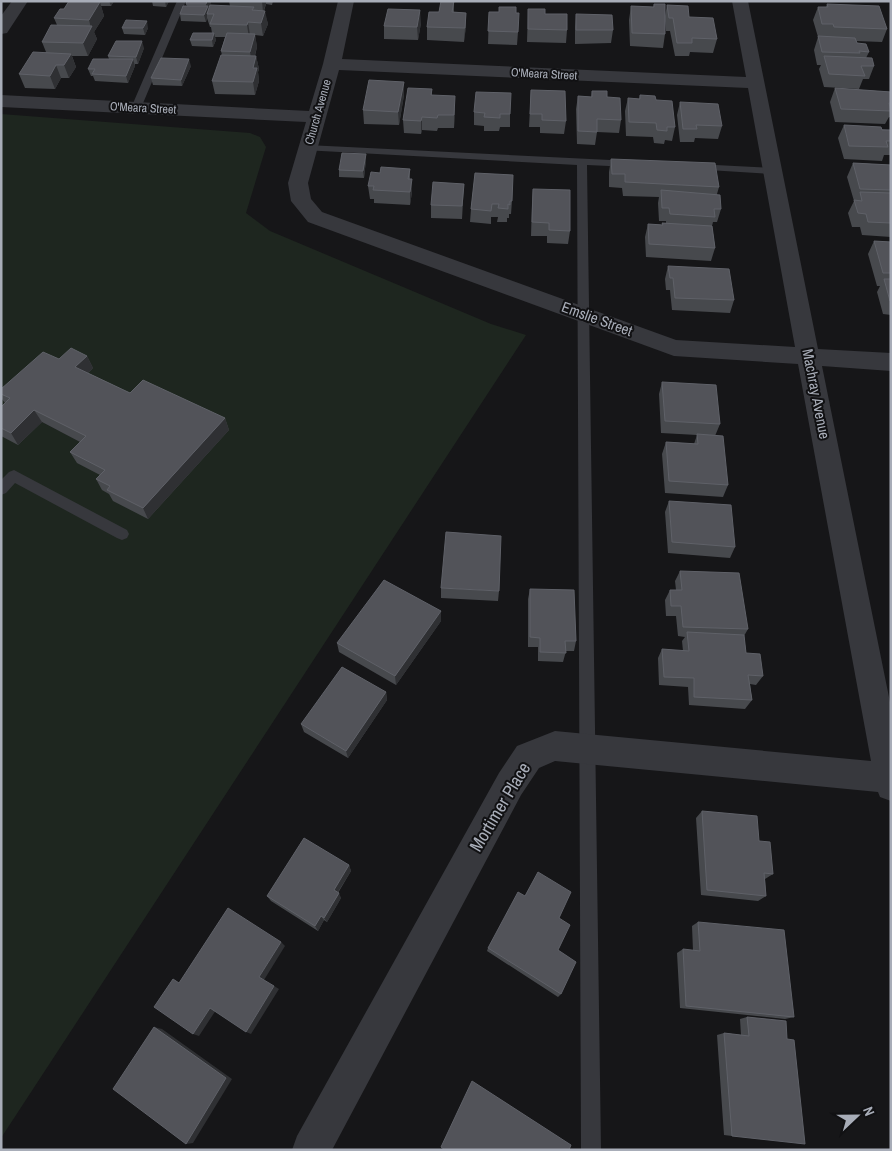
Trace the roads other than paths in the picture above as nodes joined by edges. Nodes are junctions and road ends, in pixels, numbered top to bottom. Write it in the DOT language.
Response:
graph roads {
  1 [pos="20,1"];
  2 [pos="182,1"];
  3 [pos="346,1"];
  4 [pos="740,1"];
  5 [pos="1,29"];
  6 [pos="332,64"];
  7 [pos="756,83"];
  8 [pos="1,101"];
  9 [pos="136,108"];
  10 [pos="315,117"];
  11 [pos="307,148"];
  12 [pos="582,161"];
  13 [pos="640,164"];
  14 [pos="688,166"];
  15 [pos="772,171"];
  16 [pos="315,218"];
  17 [pos="582,313"];
  18 [pos="809,358"];
  19 [pos="891,362"];
  20 [pos="1,489"];
  21 [pos="122,534"];
  22 [pos="587,750"];
  23 [pos="890,782"];
  24 [pos="311,1150"];
  25 [pos="591,1150"];
  1 -- 5 [label="street"];
  2 -- 9 [label="lane"];
  3 -- 6 [label="street, Church Avenue"];
  4 -- 7 [label="street, Machray Avenue"];
  6 -- 7 [label="street, O'Meara Street"];
  6 -- 10 [label="street, Church Avenue"];
  7 -- 15 [label="street, Machray Avenue"];
  8 -- 9 [label="street, O'Meara Street"];
  9 -- 10 [label="street, O'Meara Street"];
  10 -- 11 [label="street, Church Avenue"];
  11 -- 12 [label="lane"];
  11 -- 16 [label="street, Church Avenue"];
  12 -- 13 [label="lane"];
  12 -- 17 [label="lane"];
  14 -- 15 [label="lane"];
  15 -- 18 [label="street, Machray Avenue"];
  16 -- 17 [label="street, Emslie Street"];
  17 -- 18 [label="street, Emslie Street"];
  17 -- 22 [label="lane"];
  18 -- 19 [label="street, Emslie Street"];
  18 -- 23 [label="street, Machray Avenue"];
  20 -- 21 [label="lane"];
  22 -- 23 [label="street, Mortimer Place"];
  22 -- 24 [label="street, Mortimer Place"];
  22 -- 25 [label="lane"];
}
